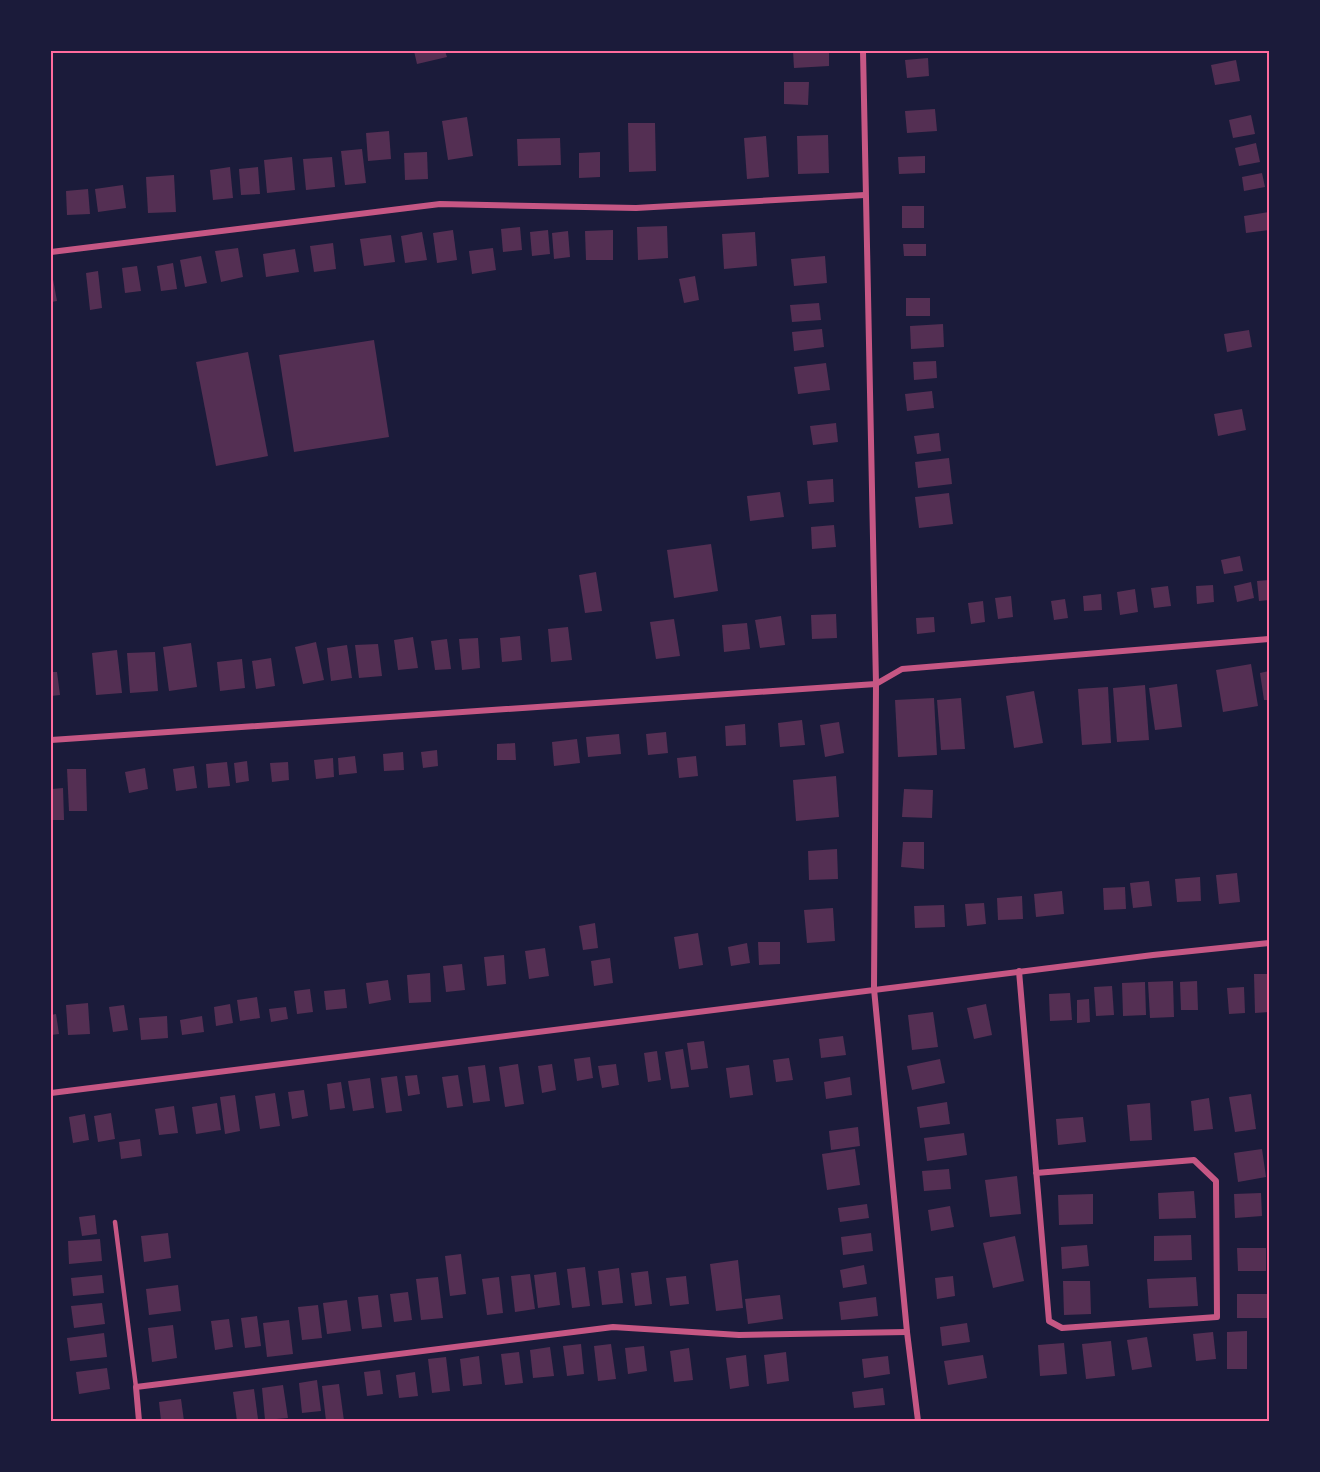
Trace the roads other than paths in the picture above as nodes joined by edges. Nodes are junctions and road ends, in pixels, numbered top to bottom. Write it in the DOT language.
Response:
graph roads {
  1 [pos="863,51"];
  2 [pos="865,195"];
  3 [pos="51,252"];
  4 [pos="1269,639"];
  5 [pos="876,684"];
  6 [pos="51,740"];
  7 [pos="1269,944"];
  8 [pos="1019,971"];
  9 [pos="874,989"];
  10 [pos="51,1093"];
  11 [pos="1036,1173"];
  12 [pos="115,1222"];
  13 [pos="906,1332"];
  14 [pos="136,1387"];
  15 [pos="139,1421"];
  16 [pos="918,1421"];
  1 -- 2 [label="street"];
  2 -- 3 [label="street"];
  2 -- 5 [label="street"];
  4 -- 5 [label="street"];
  5 -- 6 [label="street"];
  5 -- 9 [label="street"];
  7 -- 8 [label="street"];
  8 -- 9 [label="street"];
  8 -- 11 [label="street"];
  9 -- 10 [label="street"];
  9 -- 13 [label="street"];
  11 -- 11 [label="street"];
  12 -- 14 [label="lane"];
  13 -- 14 [label="street"];
  13 -- 16 [label="street"];
  14 -- 15 [label="street"];
}
